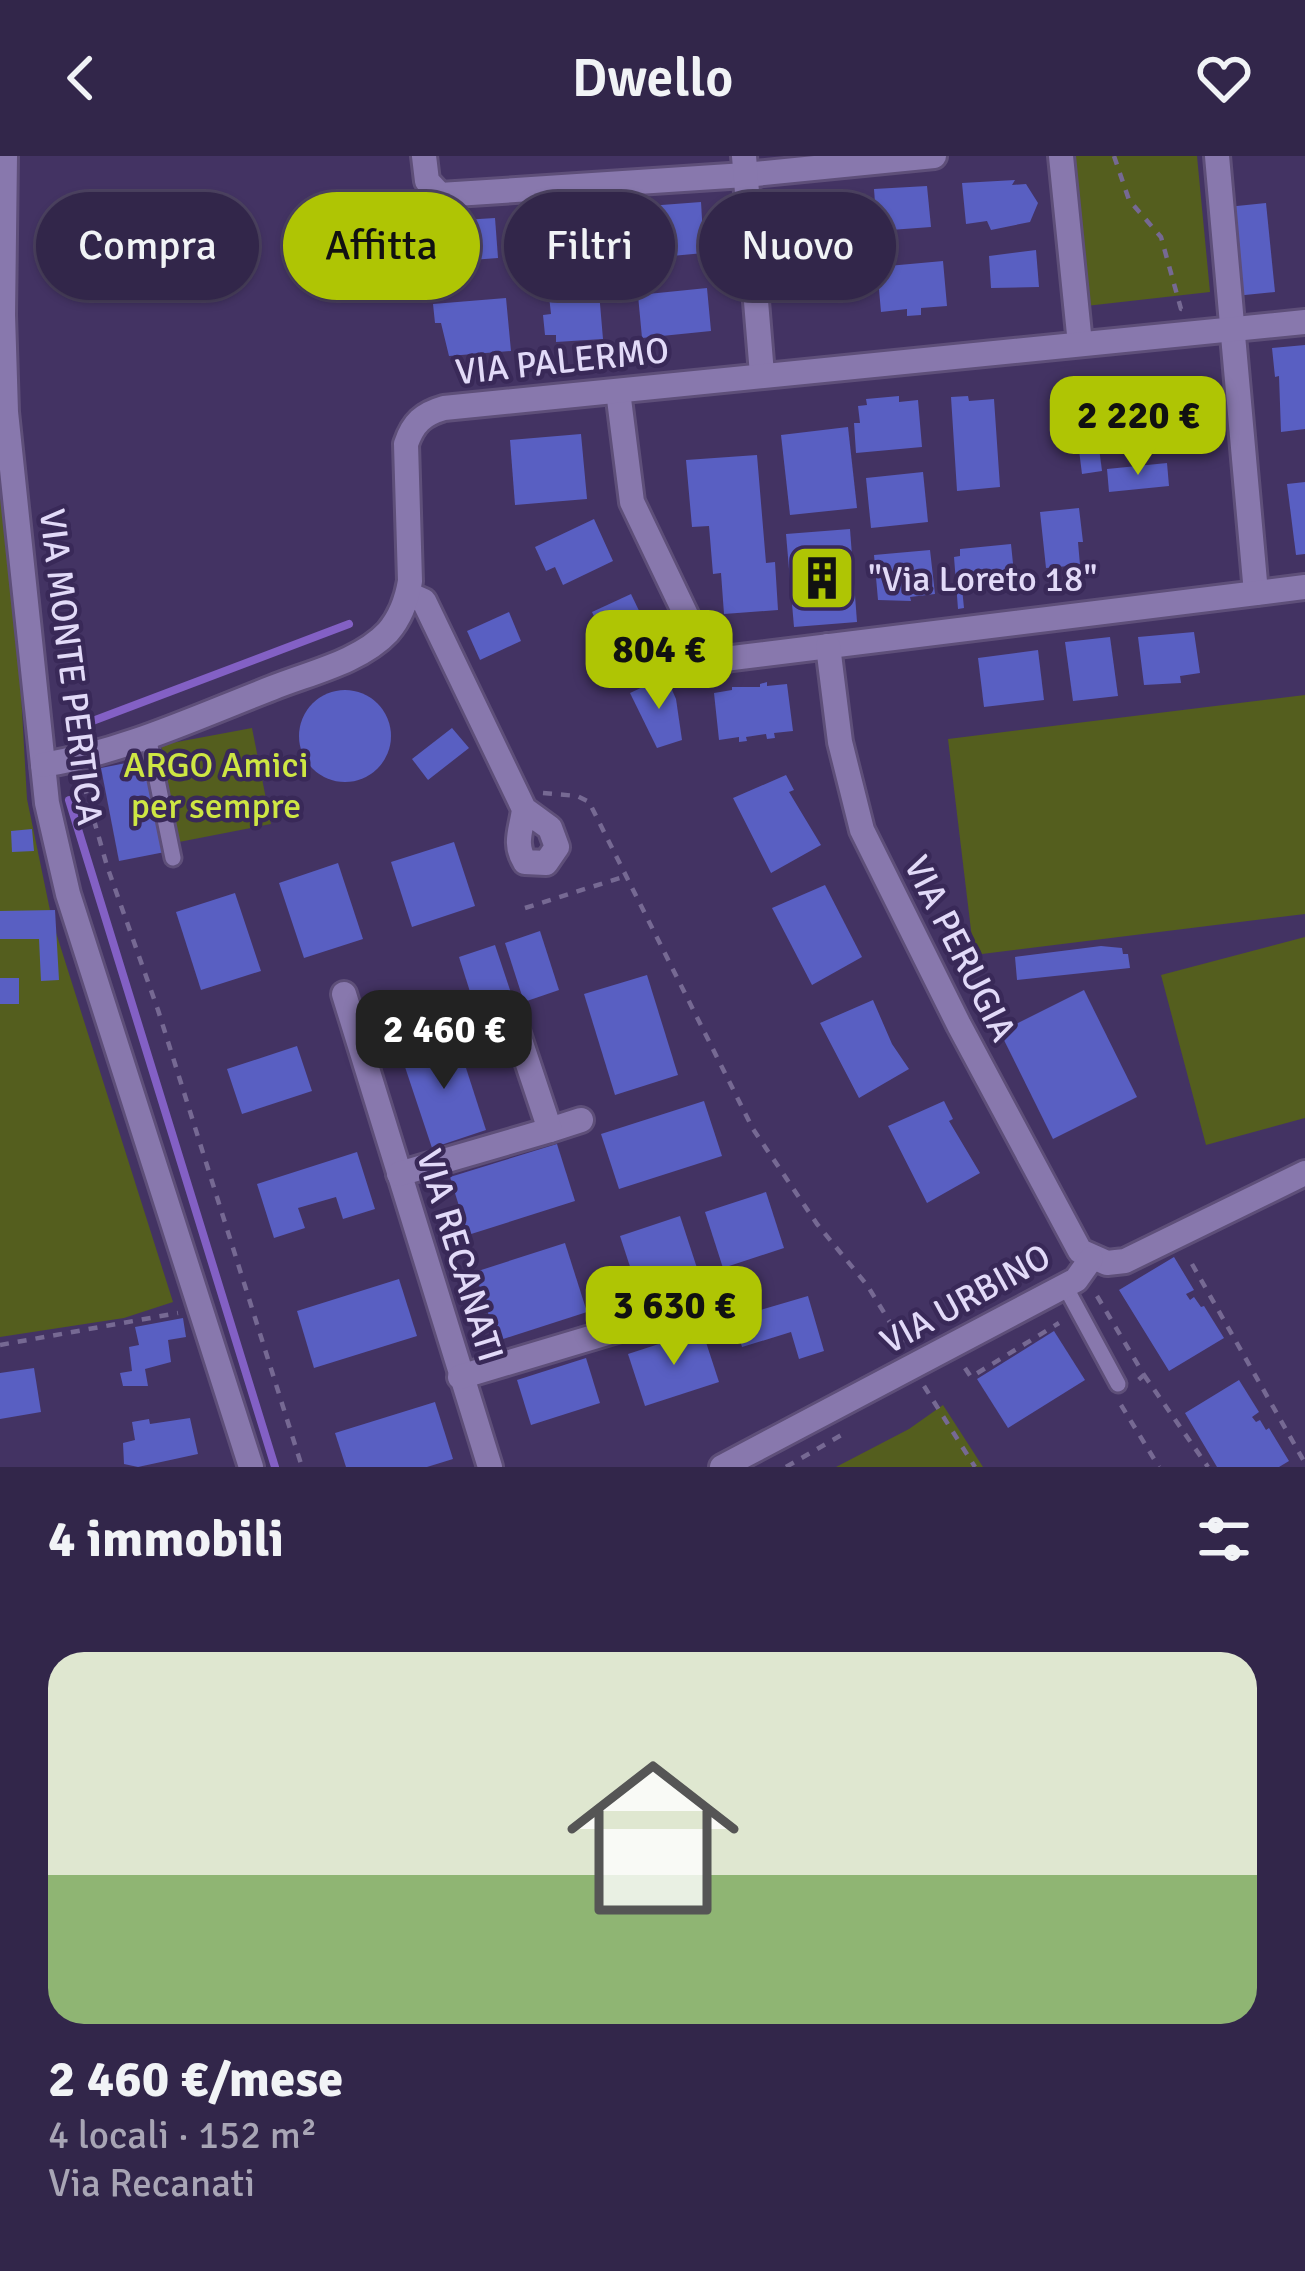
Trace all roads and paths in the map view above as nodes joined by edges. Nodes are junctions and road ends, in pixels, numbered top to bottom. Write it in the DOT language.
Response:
graph roads {
  1 [pos="5,156"];
  2 [pos="424,156"];
  3 [pos="934,156"];
  4 [pos="1061,156"];
  5 [pos="1114,156"];
  6 [pos="1216,156"];
  7 [pos="745,165"];
  8 [pos="1196,308"];
  9 [pos="1305,322"];
  10 [pos="1232,329"];
  11 [pos="1080,344"];
  12 [pos="762,374"];
  13 [pos="618,392"];
  14 [pos="8,524"];
  15 [pos="1305,586"];
  16 [pos="1256,592"];
  17 [pos="408,594"];
  18 [pos="827,646"];
  19 [pos="148,736"];
  20 [pos="44,765"];
  21 [pos="84,785"];
  22 [pos="529,799"];
  23 [pos="172,858"];
  24 [pos="626,876"];
  25 [pos="525,908"];
  26 [pos="344,994"];
  27 [pos="517,1030"];
  28 [pos="581,1120"];
  29 [pos="550,1130"];
  30 [pos="1305,1173"];
  31 [pos="399,1174"];
  32 [pos="1091,1259"];
  33 [pos="1192,1264"];
  34 [pos="1065,1286"];
  35 [pos="744,1292"];
  36 [pos="202,1309"];
  37 [pos="1080,1310"];
  38 [pos="0,1346"];
  39 [pos="952,1346"];
  40 [pos="1144,1375"];
  41 [pos="460,1377"];
  42 [pos="913,1378"];
  43 [pos="1118,1384"];
  44 [pos="1305,1463"];
  45 [pos="251,1467"];
  46 [pos="302,1467"];
  47 [pos="490,1467"];
  48 [pos="722,1467"];
  49 [pos="975,1467"];
  50 [pos="1208,1467"];
  1 -- 14 [label="street, VIA MONTE PERTICA"];
  2 -- 7 [label="street"];
  3 -- 7 [label="street"];
  4 -- 11 [label="street"];
  5 -- 8 [label="path"];
  6 -- 10 [label="street"];
  7 -- 12 [label="street"];
  9 -- 10 [label="street, VIA PALERMO"];
  10 -- 11 [label="street, VIA PALERMO"];
  10 -- 16 [label="street"];
  11 -- 12 [label="street, VIA PALERMO"];
  12 -- 13 [label="street, VIA PALERMO"];
  13 -- 17 [label="street, VIA PALERMO"];
  13 -- 18 [label="street"];
  14 -- 20 [label="street, VIA MONTE PERTICA"];
  15 -- 16 [label="street"];
  16 -- 18 [label="street"];
  17 -- 19 [label="street"];
  17 -- 22 [label="street"];
  18 -- 32 [label="street, VIA PERUGIA"];
  19 -- 20 [label="street"];
  19 -- 23 [label="lane"];
  20 -- 36 [label="street, VIA MONTE PERTICA"];
  21 -- 46 [label="path"];
  22 -- 24 [label="path"];
  24 -- 25 [label="path"];
  24 -- 42 [label="path"];
  26 -- 31 [label="street, VIA RECANATI"];
  27 -- 29 [label="street"];
  28 -- 29 [label="street"];
  29 -- 31 [label="street"];
  30 -- 32 [label="street, VIA URBINO"];
  31 -- 41 [label="street, VIA RECANATI"];
  32 -- 34 [label="street, VIA URBINO"];
  33 -- 44 [label="path"];
  34 -- 37 [label="lane"];
  34 -- 39 [label="street, VIA URBINO"];
  35 -- 41 [label="street"];
  36 -- 38 [label="path"];
  36 -- 45 [label="street, VIA MONTE PERTICA"];
  37 -- 39 [label="path"];
  37 -- 43 [label="lane"];
  39 -- 42 [label="street, VIA URBINO"];
  40 -- 50 [label="path"];
  41 -- 47 [label="street, VIA RECANATI"];
  42 -- 48 [label="street, VIA URBINO"];
  42 -- 49 [label="path"];
}
